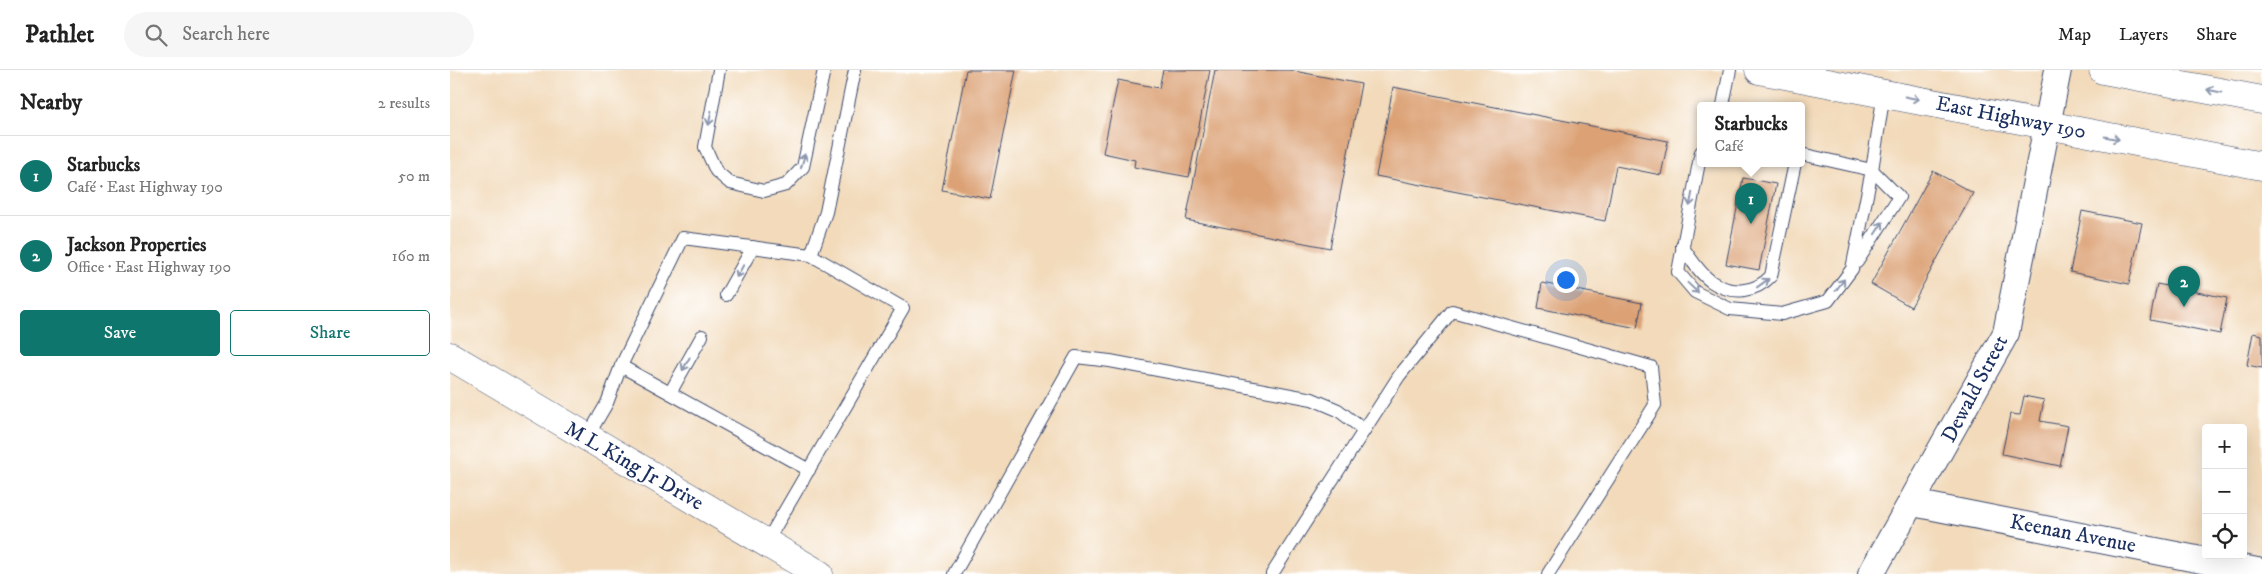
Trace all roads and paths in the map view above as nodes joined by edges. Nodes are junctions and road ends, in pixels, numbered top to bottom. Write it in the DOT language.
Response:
graph roads {
  1 [pos="719,70"];
  2 [pos="824,70"];
  3 [pos="855,70"];
  4 [pos="1730,70"];
  5 [pos="1760,70"];
  6 [pos="2058,70"];
  7 [pos="2103,70"];
  8 [pos="1884,93"];
  9 [pos="2262,100"];
  10 [pos="1724,102"];
  11 [pos="2047,125"];
  12 [pos="1805,155"];
  13 [pos="2262,166"];
  14 [pos="1698,167"];
  15 [pos="1793,167"];
  16 [pos="1872,170"];
  17 [pos="1682,246"];
  18 [pos="753,247"];
  19 [pos="811,254"];
  20 [pos="1852,269"];
  21 [pos="726,295"];
  22 [pos="702,336"];
  23 [pos="450,356"];
  24 [pos="621,366"];
  25 [pos="670,393"];
  26 [pos="1364,430"];
  27 [pos="586,438"];
  28 [pos="809,470"];
  29 [pos="1913,502"];
  30 [pos="766,543"];
  31 [pos="2262,572"];
  32 [pos="820,574"];
  33 [pos="954,574"];
  34 [pos="1272,574"];
  35 [pos="1548,574"];
  36 [pos="1871,574"];
  1 -- 2 [label="lane, one-way"];
  3 -- 19 [label="lane"];
  4 -- 10 [label="lane"];
  5 -- 8 [label="main road, East Highway 190"];
  6 -- 11 [label="street, Dewald Street"];
  9 -- 7 [label="main road, one-way"];
  8 -- 11 [label="main road, East Highway 190, one-way"];
  8 -- 16 [label="lane"];
  11 -- 13 [label="main road, East Highway 190, one-way"];
  11 -- 29 [label="street, Dewald Street"];
  12 -- 16 [label="lane"];
  14 -- 17 [label="lane, one-way"];
  17 -- 15 [label="lane, one-way"];
  16 -- 20 [label="lane"];
  20 -- 16 [label="lane, one-way"];
  17 -- 20 [label="lane, one-way"];
  18 -- 19 [label="lane"];
  18 -- 21 [label="lane, one-way"];
  18 -- 24 [label="lane"];
  19 -- 28 [label="lane"];
  22 -- 25 [label="lane, one-way"];
  23 -- 27 [label="main road, M L King Jr Drive"];
  24 -- 25 [label="lane"];
  24 -- 27 [label="lane"];
  25 -- 28 [label="lane"];
  26 -- 33 [label="lane"];
  26 -- 34 [label="lane"];
  26 -- 35 [label="lane"];
  27 -- 30 [label="main road, M L King Jr Drive"];
  28 -- 30 [label="lane"];
  29 -- 31 [label="street, Keenan Avenue"];
  29 -- 36 [label="street, Dewald Street"];
  30 -- 32 [label="main road, M L King Jr Drive"];
}
